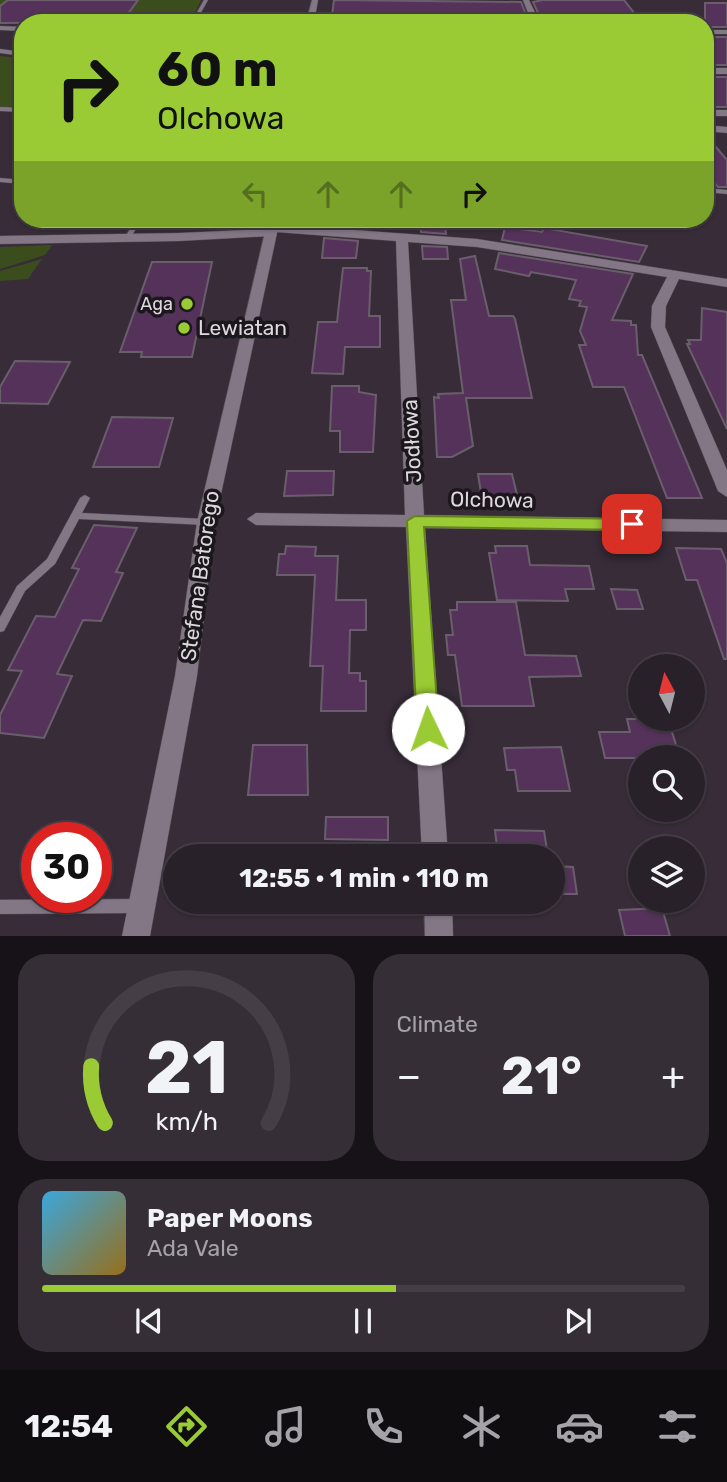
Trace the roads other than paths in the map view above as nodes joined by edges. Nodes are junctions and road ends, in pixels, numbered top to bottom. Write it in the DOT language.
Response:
graph roads {
  1 [pos="134,228"];
  2 [pos="250,228"];
  3 [pos="272,228"];
  4 [pos="298,228"];
  5 [pos="402,236"];
  6 [pos="127,239"];
  7 [pos="0,240"];
  8 [pos="675,274"];
  9 [pos="727,283"];
  10 [pos="727,491"];
  11 [pos="85,498"];
  12 [pos="77,516"];
  13 [pos="256,519"];
  14 [pos="415,521"];
  15 [pos="206,522"];
  16 [pos="727,526"];
  17 [pos="0,628"];
  18 [pos="434,844"];
  19 [pos="142,906"];
  20 [pos="0,907"];
  21 [pos="438,914"];
  22 [pos="136,936"];
  23 [pos="439,936"];
  1 -- 6 [label="lane"];
  2 -- 6 [label="street"];
  3 -- 15 [label="street, Stefana Batorego"];
  4 -- 5 [label="street"];
  5 -- 8 [label="street"];
  5 -- 14 [label="street, Jodłowa"];
  6 -- 7 [label="street"];
  8 -- 9 [label="street"];
  8 -- 10 [label="street"];
  11 -- 12 [label="lane"];
  12 -- 15 [label="lane"];
  12 -- 17 [label="lane"];
  13 -- 14 [label="street, Olchowa"];
  14 -- 16 [label="street, Olchowa"];
  14 -- 18 [label="street, Jodłowa"];
  15 -- 19 [label="street, Stefana Batorego"];
  19 -- 20 [label="lane"];
  19 -- 22 [label="street, Stefana Batorego"];
  21 -- 23 [label="street"];
}
